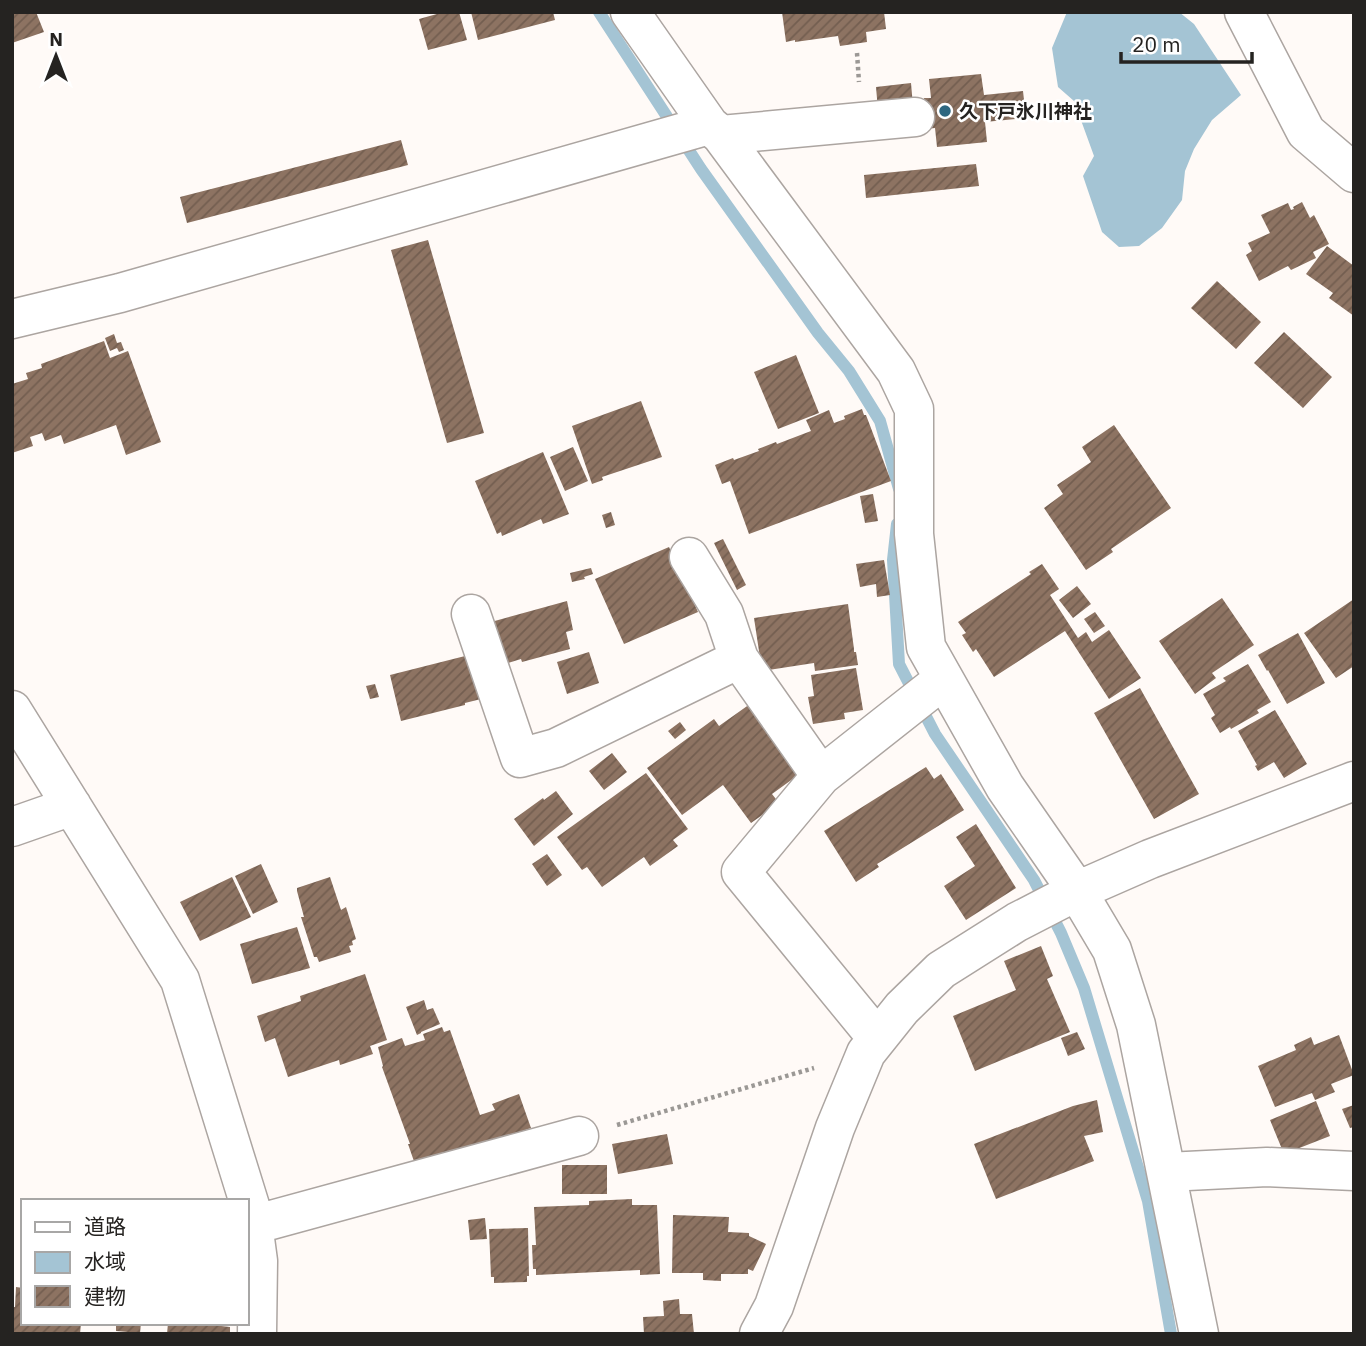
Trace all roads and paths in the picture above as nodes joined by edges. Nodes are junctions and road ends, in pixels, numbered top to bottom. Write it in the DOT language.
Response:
graph roads {
  1 [pos="1244,12"];
  2 [pos="634,15"];
  3 [pos="915,117"];
  4 [pos="715,130"];
  5 [pos="1354,173"];
  6 [pos="13,317"];
  7 [pos="689,557"];
  8 [pos="471,614"];
  9 [pos="739,659"];
  10 [pos="944,679"];
  11 [pos="12,710"];
  12 [pos="821,776"];
  13 [pos="1354,781"];
  14 [pos="72,806"];
  15 [pos="12,827"];
  16 [pos="1077,891"];
  17 [pos="871,1045"];
  18 [pos="579,1136"];
  19 [pos="1354,1171"];
  20 [pos="1167,1172"];
  21 [pos="248,1199"];
  22 [pos="248,1199"];
  23 [pos="253,1225"];
  24 [pos="257,1334"];
  25 [pos="760,1334"];
  26 [pos="1199,1334"];
  1 -- 5 [label="street"];
  2 -- 4 [label="street"];
  3 -- 4 [label="street"];
  4 -- 6 [label="street"];
  4 -- 10 [label="street"];
  7 -- 9 [label="street"];
  8 -- 9 [label="street"];
  9 -- 12 [label="street"];
  10 -- 12 [label="street"];
  10 -- 16 [label="street"];
  11 -- 14 [label="street"];
  12 -- 17 [label="street"];
  13 -- 16 [label="street"];
  14 -- 15 [label="street"];
  14 -- 22 [label="street"];
  16 -- 17 [label="street"];
  16 -- 20 [label="street"];
  17 -- 18 [label="path"];
  17 -- 25 [label="street"];
  18 -- 23 [label="street"];
  19 -- 20 [label="street"];
  20 -- 26 [label="street"];
  21 -- 23 [label="street"];
  23 -- 24 [label="street"];
}
